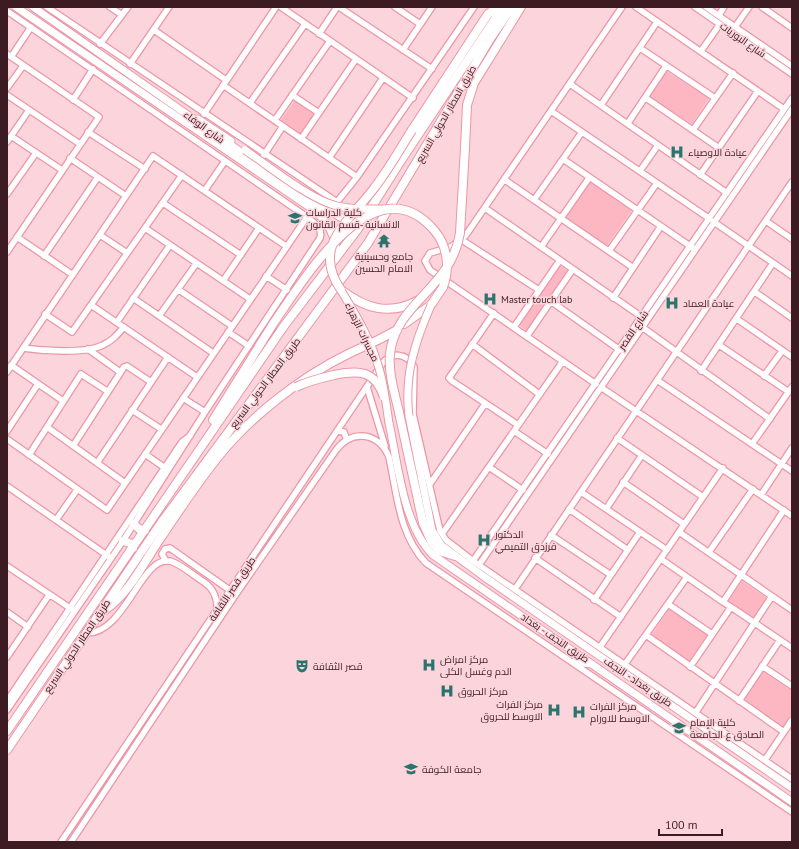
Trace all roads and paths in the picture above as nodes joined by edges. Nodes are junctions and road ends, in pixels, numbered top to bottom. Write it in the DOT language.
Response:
graph roads {
  1 [pos="16,7"];
  2 [pos="33,7"];
  3 [pos="110,7"];
  4 [pos="128,7"];
  5 [pos="170,7"];
  6 [pos="276,7"];
  7 [pos="281,7"];
  8 [pos="338,7"];
  9 [pos="395,7"];
  10 [pos="432,7"];
  11 [pos="474,7"];
  12 [pos="498,7"];
  13 [pos="502,7"];
  14 [pos="512,7"];
  15 [pos="521,7"];
  16 [pos="622,7"];
  17 [pos="636,7"];
  18 [pos="695,7"];
  19 [pos="706,7"];
  20 [pos="724,7"];
  21 [pos="749,7"];
  22 [pos="762,7"];
  23 [pos="50,8"];
  24 [pos="771,9"];
  25 [pos="7,11"];
  26 [pos="122,14"];
  27 [pos="719,15"];
  28 [pos="656,22"];
  29 [pos="66,24"];
  30 [pos="305,24"];
  31 [pos="420,24"];
  32 [pos="720,24"];
  33 [pos="735,26"];
  34 [pos="31,27"];
  35 [pos="792,28"];
  36 [pos="154,30"];
  37 [pos="319,34"];
  38 [pos="330,41"];
  39 [pos="100,44"];
  40 [pos="640,48"];
  41 [pos="403,50"];
  42 [pos="701,51"];
  43 [pos="9,56"];
  44 [pos="356,59"];
  45 [pos="130,64"];
  46 [pos="23,66"];
  47 [pos="666,66"];
  48 [pos="792,66"];
  49 [pos="93,69"];
  50 [pos="432,69"];
  51 [pos="733,73"];
  52 [pos="792,74"];
  53 [pos="383,78"];
  54 [pos="225,82"];
  55 [pos="570,84"];
  56 [pos="7,88"];
  57 [pos="758,91"];
  58 [pos="143,94"];
  59 [pos="7,95"];
  60 [pos="292,95"];
  61 [pos="413,98"];
  62 [pos="646,98"];
  63 [pos="715,98"];
  64 [pos="792,98"];
  65 [pos="73,100"];
  66 [pos="250,103"];
  67 [pos="602,105"];
  68 [pos="784,109"];
  69 [pos="792,109"];
  70 [pos="29,110"];
  71 [pos="551,111"];
  72 [pos="319,113"];
  73 [pos="204,114"];
  74 [pos="191,118"];
  75 [pos="275,120"];
  76 [pos="628,123"];
  77 [pos="283,126"];
  78 [pos="693,130"];
  79 [pos="88,132"];
  80 [pos="582,132"];
  81 [pos="9,139"];
  82 [pos="301,139"];
  83 [pos="80,144"];
  84 [pos="658,145"];
  85 [pos="719,148"];
  86 [pos="36,153"];
  87 [pos="264,155"];
  88 [pos="70,158"];
  89 [pos="329,158"];
  90 [pos="563,159"];
  91 [pos="225,161"];
  92 [pos="145,169"];
  93 [pos="62,170"];
  94 [pos="640,171"];
  95 [pos="182,175"];
  96 [pos="700,175"];
  97 [pos="98,177"];
  98 [pos="357,177"];
  99 [pos="589,178"];
  100 [pos="505,180"];
  101 [pos="792,182"];
  102 [pos="657,183"];
  103 [pos="205,190"];
  104 [pos="382,192"];
  105 [pos="727,193"];
  106 [pos="7,194"];
  107 [pos="126,196"];
  108 [pos="534,200"];
  109 [pos="163,203"];
  110 [pos="485,208"];
  111 [pos="384,209"];
  112 [pos="638,211"];
  113 [pos="332,212"];
  114 [pos="307,217"];
  115 [pos="561,218"];
  116 [pos="712,221"];
  117 [pos="766,221"];
  118 [pos="327,223"];
  119 [pos="661,226"];
  120 [pos="145,228"];
  121 [pos="259,228"];
  122 [pos="100,235"];
  123 [pos="17,237"];
  124 [pos="792,239"];
  125 [pos="462,240"];
  126 [pos="170,245"];
  127 [pos="331,245"];
  128 [pos="286,246"];
  129 [pos="749,246"];
  130 [pos="541,247"];
  131 [pos="693,248"];
  132 [pos="609,251"];
  133 [pos="7,252"];
  134 [pos="127,254"];
  135 [pos="241,255"];
  136 [pos="44,256"];
  137 [pos="337,256"];
  138 [pos="560,260"];
  139 [pos="774,263"];
  140 [pos="196,264"];
  141 [pos="632,267"];
  142 [pos="573,269"];
  143 [pos="73,275"];
  144 [pos="266,276"];
  145 [pos="792,276"];
  146 [pos="224,281"];
  147 [pos="179,290"];
  148 [pos="287,290"];
  149 [pos="341,290"];
  150 [pos="539,290"];
  151 [pos="664,290"];
  152 [pos="755,292"];
  153 [pos="423,297"];
  154 [pos="133,298"];
  155 [pos="613,298"];
  156 [pos="250,299"];
  157 [pos="552,302"];
  158 [pos="90,306"];
  159 [pos="431,306"];
  160 [pos="45,314"];
  161 [pos="494,314"];
  162 [pos="159,316"];
  163 [pos="642,317"];
  164 [pos="792,318"];
  165 [pos="737,319"];
  166 [pos="117,322"];
  167 [pos="232,326"];
  168 [pos="124,327"];
  169 [pos="514,327"];
  170 [pos="642,327"];
  171 [pos="228,332"];
  172 [pos="527,336"];
  173 [pos="472,344"];
  174 [pos="719,344"];
  175 [pos="249,346"];
  176 [pos="23,348"];
  177 [pos="88,349"];
  178 [pos="620,350"];
  179 [pos="782,350"];
  180 [pos="213,353"];
  181 [pos="676,353"];
  182 [pos="168,357"];
  183 [pos="792,357"];
  184 [pos="563,361"];
  185 [pos="11,365"];
  186 [pos="701,371"];
  187 [pos="7,372"];
  188 [pos="120,372"];
  189 [pos="764,376"];
  190 [pos="197,377"];
  191 [pos="657,380"];
  192 [pos="151,382"];
  193 [pos="38,384"];
  194 [pos="599,386"];
  195 [pos="296,387"];
  196 [pos="367,387"];
  197 [pos="790,390"];
  198 [pos="107,391"];
  199 [pos="539,394"];
  200 [pos="384,397"];
  201 [pos="183,398"];
  202 [pos="63,401"];
  203 [pos="485,404"];
  204 [pos="132,410"];
  205 [pos="636,410"];
  206 [pos="205,412"];
  207 [pos="770,419"];
  208 [pos="389,423"];
  209 [pos="518,425"];
  210 [pos="47,427"];
  211 [pos="161,430"];
  212 [pos="7,431"];
  213 [pos="338,431"];
  214 [pos="514,431"];
  215 [pos="190,436"];
  216 [pos="562,438"];
  217 [pos="617,438"];
  218 [pos="7,440"];
  219 [pos="346,440"];
  220 [pos="752,444"];
  221 [pos="73,446"];
  222 [pos="385,448"];
  223 [pos="792,448"];
  224 [pos="145,454"];
  225 [pos="548,454"];
  226 [pos="29,455"];
  227 [pos="642,455"];
  228 [pos="97,463"];
  229 [pos="782,464"];
  230 [pos="489,467"];
  231 [pos="165,468"];
  232 [pos="723,468"];
  233 [pos="792,471"];
  234 [pos="179,481"];
  235 [pos="623,482"];
  236 [pos="125,483"];
  237 [pos="430,484"];
  238 [pos="7,486"];
  239 [pos="753,489"];
  240 [pos="77,490"];
  241 [pos="523,490"];
  242 [pos="581,492"];
  243 [pos="761,495"];
  244 [pos="703,497"];
  245 [pos="606,508"];
  246 [pos="569,509"];
  247 [pos="784,510"];
  248 [pos="792,516"];
  249 [pos="56,520"];
  250 [pos="134,524"];
  251 [pos="684,524"];
  252 [pos="145,530"];
  253 [pos="640,532"];
  254 [pos="679,532"];
  255 [pos="442,534"];
  256 [pos="551,535"];
  257 [pos="123,541"];
  258 [pos="133,548"];
  259 [pos="628,550"];
  260 [pos="666,550"];
  261 [pos="709,552"];
  262 [pos="455,556"];
  263 [pos="109,557"];
  264 [pos="535,558"];
  265 [pos="661,558"];
  266 [pos="166,561"];
  267 [pos="474,561"];
  268 [pos="479,565"];
  269 [pos="7,566"];
  270 [pos="611,575"];
  271 [pos="741,575"];
  272 [pos="687,577"];
  273 [pos="515,589"];
  274 [pos="230,591"];
  275 [pos="49,595"];
  276 [pos="519,596"];
  277 [pos="772,596"];
  278 [pos="594,600"];
  279 [pos="723,602"];
  280 [pos="668,604"];
  281 [pos="731,607"];
  282 [pos="73,610"];
  283 [pos="792,610"];
  284 [pos="217,611"];
  285 [pos="7,612"];
  286 [pos="98,615"];
  287 [pos="621,617"];
  288 [pos="754,623"];
  289 [pos="28,627"];
  290 [pos="86,633"];
  291 [pos="712,634"];
  292 [pos="646,636"];
  293 [pos="780,640"];
  294 [pos="600,647"];
  295 [pos="792,648"];
  296 [pos="8,654"];
  297 [pos="574,662"];
  298 [pos="625,664"];
  299 [pos="594,665"];
  300 [pos="762,666"];
  301 [pos="690,667"];
  302 [pos="715,684"];
  303 [pos="792,686"];
  304 [pos="34,691"];
  305 [pos="43,698"];
  306 [pos="740,700"];
  307 [pos="7,701"];
  308 [pos="23,708"];
  309 [pos="7,710"];
  310 [pos="696,712"];
  311 [pos="32,714"];
  312 [pos="792,720"];
  313 [pos="7,731"];
  314 [pos="784,732"];
  315 [pos="130,738"];
  316 [pos="137,743"];
  317 [pos="7,750"];
  318 [pos="765,760"];
  319 [pos="767,771"];
  320 [pos="792,778"];
  321 [pos="760,780"];
  322 [pos="783,782"];
  323 [pos="792,788"];
  324 [pos="777,791"];
  325 [pos="792,802"];
  326 [pos="792,812"];
  327 [pos="61,842"];
  328 [pos="70,842"];
  1 -- 58 [label="main road, شارع الوفاء"];
  2 -- 29 [label="main road, شارع الوفاء"];
  3 -- 26 [label="street"];
  4 -- 26 [label="street"];
  5 -- 36 [label="street"];
  6 -- 54 [label="street"];
  7 -- 30 [label="street"];
  8 -- 37 [label="street"];
  8 -- 41 [label="street"];
  9 -- 31 [label="street"];
  10 -- 31 [label="street"];
  11 -- 50 [label="street"];
  12 -- 127 [label="highway, bridge"];
  13 -- 104 [label="highway, طريق المطار الحولي السريع"];
  14 -- 286 [label="highway, طريق المطار الحولي السريع"];
  15 -- 153 [label="highway, bridge"];
  16 -- 55 [label="street"];
  17 -- 28 [label="street"];
  18 -- 32 [label="street, شارع البوريات"];
  19 -- 27 [label="street, شارع البوريات"];
  20 -- 27 [label="street"];
  21 -- 33 [label="street"];
  22 -- 24 [label="street"];
  23 -- 29 [label="street"];
  24 -- 35 [label="street"];
  25 -- 34 [label="street"];
  26 -- 39 [label="street"];
  27 -- 33 [label="street, شارع البوريات"];
  28 -- 40 [label="street"];
  28 -- 42 [label="street"];
  29 -- 39 [label="street"];
  29 -- 74 [label="main road, شارع الوفاء"];
  30 -- 37 [label="street"];
  30 -- 66 [label="street"];
  31 -- 41 [label="street"];
  32 -- 42 [label="street"];
  32 -- 52 [label="street, شارع البوريات"];
  33 -- 48 [label="street, شارع البوريات"];
  34 -- 43 [label="street"];
  34 -- 49 [label="street"];
  36 -- 45 [label="street"];
  36 -- 54 [label="street"];
  37 -- 38 [label="street"];
  38 -- 44 [label="street"];
  38 -- 60 [label="street"];
  39 -- 45 [label="street"];
  40 -- 47 [label="street"];
  40 -- 67 [label="street"];
  41 -- 50 [label="street"];
  42 -- 51 [label="street"];
  43 -- 46 [label="street"];
  44 -- 53 [label="street"];
  44 -- 72 [label="street"];
  45 -- 73 [label="street"];
  46 -- 56 [label="street"];
  46 -- 65 [label="street"];
  47 -- 62 [label="street"];
  47 -- 63 [label="street"];
  49 -- 65 [label="street"];
  49 -- 91 [label="street"];
  50 -- 61 [label="street"];
  51 -- 57 [label="street"];
  51 -- 63 [label="street"];
  53 -- 61 [label="street"];
  53 -- 89 [label="street"];
  54 -- 66 [label="street"];
  54 -- 73 [label="street"];
  55 -- 67 [label="street"];
  55 -- 71 [label="street"];
  57 -- 68 [label="street"];
  57 -- 85 [label="street"];
  58 -- 118 [label="main road, شارع الوفاء"];
  58 -- 127 [label="main road"];
  59 -- 70 [label="street"];
  60 -- 72 [label="street"];
  60 -- 75 [label="street"];
  61 -- 98 [label="street"];
  62 -- 76 [label="street"];
  62 -- 78 [label="street"];
  63 -- 78 [label="street"];
  64 -- 68 [label="street, شارع القصر"];
  65 -- 79 [label="street"];
  66 -- 75 [label="street"];
  67 -- 76 [label="street"];
  68 -- 105 [label="street, شارع القصر"];
  69 -- 116 [label="street, شارع القصر"];
  70 -- 81 [label="street"];
  70 -- 83 [label="street"];
  71 -- 80 [label="street"];
  71 -- 100 [label="street"];
  72 -- 82 [label="street"];
  73 -- 87 [label="street"];
  74 -- 111 [label="main road, bridge"];
  74 -- 113 [label="main road, شارع الوفاء"];
  75 -- 77 [label="street"];
  76 -- 84 [label="street"];
  77 -- 82 [label="street"];
  77 -- 87 [label="street"];
  78 -- 85 [label="street"];
  79 -- 83 [label="street"];
  79 -- 92 [label="street"];
  80 -- 90 [label="street"];
  80 -- 94 [label="street"];
  81 -- 86 [label="street"];
  82 -- 89 [label="street"];
  83 -- 88 [label="street"];
  84 -- 94 [label="street"];
  84 -- 96 [label="street"];
  85 -- 96 [label="street"];
  86 -- 93 [label="street"];
  86 -- 106 [label="street"];
  87 -- 98 [label="street"];
  88 -- 93 [label="street"];
  88 -- 97 [label="street"];
  89 -- 98 [label="street"];
  90 -- 99 [label="street"];
  90 -- 108 [label="street"];
  91 -- 103 [label="street"];
  91 -- 114 [label="street"];
  92 -- 95 [label="street"];
  92 -- 107 [label="street"];
  93 -- 123 [label="street"];
  94 -- 102 [label="street"];
  95 -- 103 [label="street"];
  95 -- 109 [label="street"];
  96 -- 105 [label="street"];
  97 -- 107 [label="street"];
  97 -- 136 [label="street"];
  99 -- 112 [label="street"];
  99 -- 115 [label="street"];
  100 -- 108 [label="street"];
  100 -- 110 [label="street"];
  101 -- 117 [label="street"];
  102 -- 112 [label="street"];
  102 -- 116 [label="street"];
  103 -- 121 [label="street"];
  104 -- 113 [label="main road"];
  104 -- 137 [label="highway, طريق المطار الحولي السريع"];
  105 -- 116 [label="street, شارع القصر"];
  107 -- 122 [label="street"];
  108 -- 115 [label="street"];
  109 -- 120 [label="street"];
  109 -- 135 [label="street"];
  110 -- 125 [label="street"];
  110 -- 130 [label="street"];
  111 -- 159 [label="highway, bridge"];
  111 -- 234 [label="highway, bridge"];
  112 -- 119 [label="street"];
  112 -- 132 [label="street"];
  113 -- 118 [label="main road, شارع الوفاء"];
  114 -- 128 [label="street"];
  114 -- 148 [label="street"];
  115 -- 130 [label="street"];
  115 -- 132 [label="street"];
  116 -- 129 [label="street"];
  116 -- 131 [label="street, شارع القصر"];
  117 -- 124 [label="street"];
  117 -- 129 [label="street"];
  118 -- 137 [label="main road, شارع الوفاء"];
  119 -- 131 [label="street"];
  119 -- 141 [label="street"];
  120 -- 126 [label="street"];
  120 -- 134 [label="street"];
  121 -- 128 [label="street"];
  121 -- 135 [label="street"];
  122 -- 134 [label="street"];
  122 -- 143 [label="street"];
  123 -- 133 [label="street"];
  123 -- 136 [label="street"];
  125 -- 150 [label="street"];
  125 -- 161 [label="street"];
  126 -- 140 [label="street"];
  126 -- 154 [label="street"];
  127 -- 149 [label="highway, bridge"];
  128 -- 144 [label="street"];
  129 -- 139 [label="street"];
  129 -- 181 [label="street"];
  130 -- 138 [label="street"];
  131 -- 151 [label="street, شارع القصر"];
  132 -- 141 [label="street"];
  134 -- 158 [label="street"];
  135 -- 146 [label="street"];
  136 -- 143 [label="street"];
  137 -- 234 [label="highway, طريق المطار الحولي السريع"];
  138 -- 142 [label="street"];
  138 -- 150 [label="street"];
  139 -- 145 [label="street"];
  139 -- 152 [label="street"];
  140 -- 146 [label="street"];
  140 -- 147 [label="street"];
  141 -- 155 [label="street"];
  142 -- 155 [label="street"];
  142 -- 157 [label="street"];
  143 -- 160 [label="street"];
  144 -- 148 [label="street"];
  144 -- 156 [label="street"];
  146 -- 156 [label="street"];
  147 -- 162 [label="street"];
  147 -- 167 [label="street"];
  148 -- 175 [label="street"];
  149 -- 153 [label="highway, bridge"];
  149 -- 200 [label="main road, مجسرات الزهراء, bridge"];
  150 -- 169 [label="street"];
  151 -- 163 [label="street, شارع القصر"];
  151 -- 170 [label="street, شارع القصر"];
  152 -- 164 [label="street"];
  152 -- 165 [label="street"];
  153 -- 262 [label="highway, bridge"];
  154 -- 162 [label="street"];
  154 -- 166 [label="street"];
  155 -- 163 [label="street"];
  156 -- 167 [label="street"];
  157 -- 172 [label="street"];
  157 -- 178 [label="street"];
  158 -- 160 [label="street"];
  158 -- 166 [label="street"];
  159 -- 195 [label="highway, bridge"];
  159 -- 262 [label="main road, طريق بغداد - النجف, bridge"];
  160 -- 176 [label="street"];
  161 -- 169 [label="street"];
  161 -- 173 [label="street"];
  162 -- 180 [label="street"];
  163 -- 178 [label="street, شارع القصر"];
  165 -- 174 [label="street"];
  165 -- 179 [label="street"];
  166 -- 168 [label="street"];
  167 -- 171 [label="street"];
  168 -- 177 [label="street"];
  168 -- 182 [label="street"];
  169 -- 172 [label="street"];
  170 -- 181 [label="street"];
  170 -- 194 [label="street, شارع القصر"];
  171 -- 175 [label="street"];
  171 -- 180 [label="street"];
  172 -- 184 [label="street"];
  173 -- 199 [label="street"];
  173 -- 203 [label="street"];
  174 -- 186 [label="street"];
  174 -- 189 [label="street"];
  175 -- 206 [label="street"];
  176 -- 177 [label="street"];
  176 -- 185 [label="street"];
  177 -- 188 [label="street"];
  178 -- 194 [label="street, شارع القصر"];
  179 -- 183 [label="street"];
  179 -- 189 [label="street"];
  180 -- 190 [label="street"];
  181 -- 186 [label="street"];
  181 -- 191 [label="street"];
  182 -- 190 [label="street"];
  182 -- 192 [label="street"];
  184 -- 194 [label="street"];
  184 -- 199 [label="street"];
  185 -- 187 [label="street"];
  185 -- 193 [label="street"];
  186 -- 207 [label="street"];
  188 -- 192 [label="street"];
  188 -- 198 [label="street"];
  189 -- 197 [label="street"];
  190 -- 201 [label="street"];
  191 -- 205 [label="street"];
  191 -- 220 [label="street"];
  192 -- 204 [label="street"];
  193 -- 202 [label="street"];
  193 -- 212 [label="street"];
  194 -- 205 [label="street"];
  194 -- 216 [label="street, شارع القصر"];
  195 -- 200 [label="highway, bridge"];
  195 -- 286 [label="highway"];
  196 -- 213 [label="street, طريق قصر الثقافة"];
  196 -- 222 [label="street"];
  196 -- 237 [label="street, طريق قصر الثقافة"];
  197 -- 207 [label="street"];
  198 -- 202 [label="street"];
  198 -- 221 [label="street"];
  199 -- 209 [label="street"];
  200 -- 208 [label="main road, مجسرات الزهراء, bridge"];
  201 -- 206 [label="street"];
  201 -- 211 [label="street"];
  202 -- 210 [label="street"];
  203 -- 209 [label="street"];
  203 -- 237 [label="street"];
  204 -- 211 [label="street"];
  204 -- 228 [label="street"];
  205 -- 217 [label="street"];
  205 -- 232 [label="street"];
  206 -- 215 [label="street"];
  207 -- 220 [label="street"];
  208 -- 299 [label="main road, طريق النجف - بغداد"];
  209 -- 214 [label="street"];
  210 -- 221 [label="street"];
  210 -- 226 [label="street"];
  211 -- 224 [label="street"];
  213 -- 219 [label="street"];
  213 -- 274 [label="street, طريق قصر الثقافة"];
  214 -- 225 [label="street"];
  214 -- 230 [label="street"];
  215 -- 231 [label="street"];
  215 -- 250 [label="street"];
  216 -- 225 [label="street, شارع القصر"];
  216 -- 268 [label="street, شارع القصر"];
  217 -- 227 [label="street"];
  217 -- 242 [label="street"];
  218 -- 226 [label="street"];
  219 -- 222 [label="street"];
  219 -- 316 [label="street, طريق قصر الثقافة"];
  220 -- 229 [label="street"];
  221 -- 228 [label="street"];
  222 -- 297 [label="street"];
  223 -- 229 [label="street"];
  224 -- 231 [label="street"];
  224 -- 236 [label="street"];
  225 -- 241 [label="street, شارع القصر"];
  226 -- 240 [label="street"];
  227 -- 235 [label="street"];
  227 -- 244 [label="street"];
  228 -- 236 [label="street"];
  229 -- 233 [label="street"];
  229 -- 243 [label="street"];
  230 -- 241 [label="street"];
  230 -- 255 [label="street"];
  231 -- 263 [label="street"];
  232 -- 239 [label="street"];
  232 -- 244 [label="street"];
  234 -- 252 [label="highway, طريق المطار الحولي السريع"];
  235 -- 245 [label="street"];
  235 -- 251 [label="street"];
  236 -- 240 [label="street"];
  237 -- 255 [label="street"];
  238 -- 249 [label="street"];
  239 -- 243 [label="street"];
  239 -- 261 [label="street"];
  240 -- 249 [label="street"];
  241 -- 267 [label="street, شارع القصر"];
  242 -- 245 [label="street"];
  242 -- 246 [label="street"];
  243 -- 247 [label="street"];
  244 -- 251 [label="street"];
  245 -- 253 [label="street"];
  246 -- 256 [label="street"];
  246 -- 259 [label="street"];
  247 -- 248 [label="street"];
  247 -- 271 [label="street"];
  249 -- 263 [label="street"];
  250 -- 252 [label="highway"];
  250 -- 257 [label="street"];
  251 -- 254 [label="street"];
  252 -- 258 [label="highway, طريق المطار الحولي السريع"];
  253 -- 259 [label="street"];
  253 -- 260 [label="street"];
  254 -- 260 [label="street"];
  254 -- 261 [label="street"];
  255 -- 267 [label="street"];
  256 -- 264 [label="street"];
  256 -- 270 [label="street"];
  257 -- 258 [label="highway"];
  257 -- 263 [label="street"];
  258 -- 304 [label="highway, طريق المطار الحولي السريع"];
  259 -- 270 [label="street"];
  260 -- 265 [label="street"];
  261 -- 271 [label="street"];
  262 -- 276 [label="main road, طريق بغداد - النجف"];
  263 -- 282 [label="street"];
  264 -- 273 [label="street"];
  264 -- 278 [label="street"];
  265 -- 272 [label="street"];
  265 -- 287 [label="street"];
  266 -- 274 [label="street"];
  266 -- 284 [label="street"];
  266 -- 290 [label="street"];
  267 -- 268 [label="street"];
  268 -- 273 [label="street"];
  269 -- 275 [label="street"];
  270 -- 278 [label="street"];
  271 -- 277 [label="street"];
  271 -- 279 [label="street"];
  272 -- 279 [label="street"];
  272 -- 280 [label="street"];
  273 -- 276 [label="street"];
  274 -- 284 [label="street, طريق قصر الثقافة"];
  275 -- 282 [label="street"];
  275 -- 289 [label="street"];
  276 -- 294 [label="street"];
  276 -- 319 [label="main road, طريق بغداد - النجف"];
  277 -- 283 [label="street"];
  277 -- 288 [label="street"];
  278 -- 287 [label="street"];
  279 -- 281 [label="street"];
  280 -- 291 [label="street"];
  280 -- 292 [label="street"];
  281 -- 288 [label="street"];
  281 -- 291 [label="street"];
  282 -- 307 [label="street"];
  282 -- 309 [label="street"];
  284 -- 315 [label="street, طريق قصر الثقافة"];
  285 -- 289 [label="street"];
  286 -- 290 [label="highway, طريق المطار الحولي السريع"];
  287 -- 294 [label="street"];
  288 -- 293 [label="street"];
  288 -- 302 [label="street"];
  289 -- 296 [label="street"];
  290 -- 305 [label="highway, طريق المطار الحولي السريع"];
  291 -- 301 [label="street"];
  292 -- 298 [label="street"];
  292 -- 301 [label="street"];
  293 -- 295 [label="street"];
  293 -- 300 [label="street"];
  294 -- 298 [label="street"];
  297 -- 299 [label="main road"];
  297 -- 326 [label="street"];
  298 -- 310 [label="street"];
  299 -- 321 [label="main road, طريق النجف - بغداد"];
  300 -- 303 [label="street"];
  300 -- 306 [label="street"];
  301 -- 302 [label="street"];
  302 -- 306 [label="street"];
  302 -- 310 [label="street"];
  304 -- 305 [label="highway"];
  304 -- 308 [label="highway, طريق المطار الحولي السريع"];
  305 -- 311 [label="highway, طريق المطار الحولي السريع"];
  306 -- 314 [label="street"];
  308 -- 311 [label="highway"];
  308 -- 313 [label="highway, طريق المطار الحولي السريع"];
  310 -- 318 [label="street"];
  311 -- 317 [label="highway, طريق المطار الحولي السريع"];
  312 -- 314 [label="street"];
  314 -- 318 [label="street"];
  315 -- 316 [label="street"];
  315 -- 327 [label="street, طريق قصر الثقافة"];
  316 -- 328 [label="street, طريق قصر الثقافة"];
  318 -- 320 [label="street"];
  319 -- 321 [label="main road"];
  319 -- 322 [label="main road, طريق بغداد - النجف"];
  321 -- 324 [label="main road, طريق النجف - بغداد"];
  322 -- 323 [label="main road, طريق بغداد - النجف"];
  322 -- 324 [label="main road"];
  324 -- 325 [label="main road, طريق النجف - بغداد"];
}
